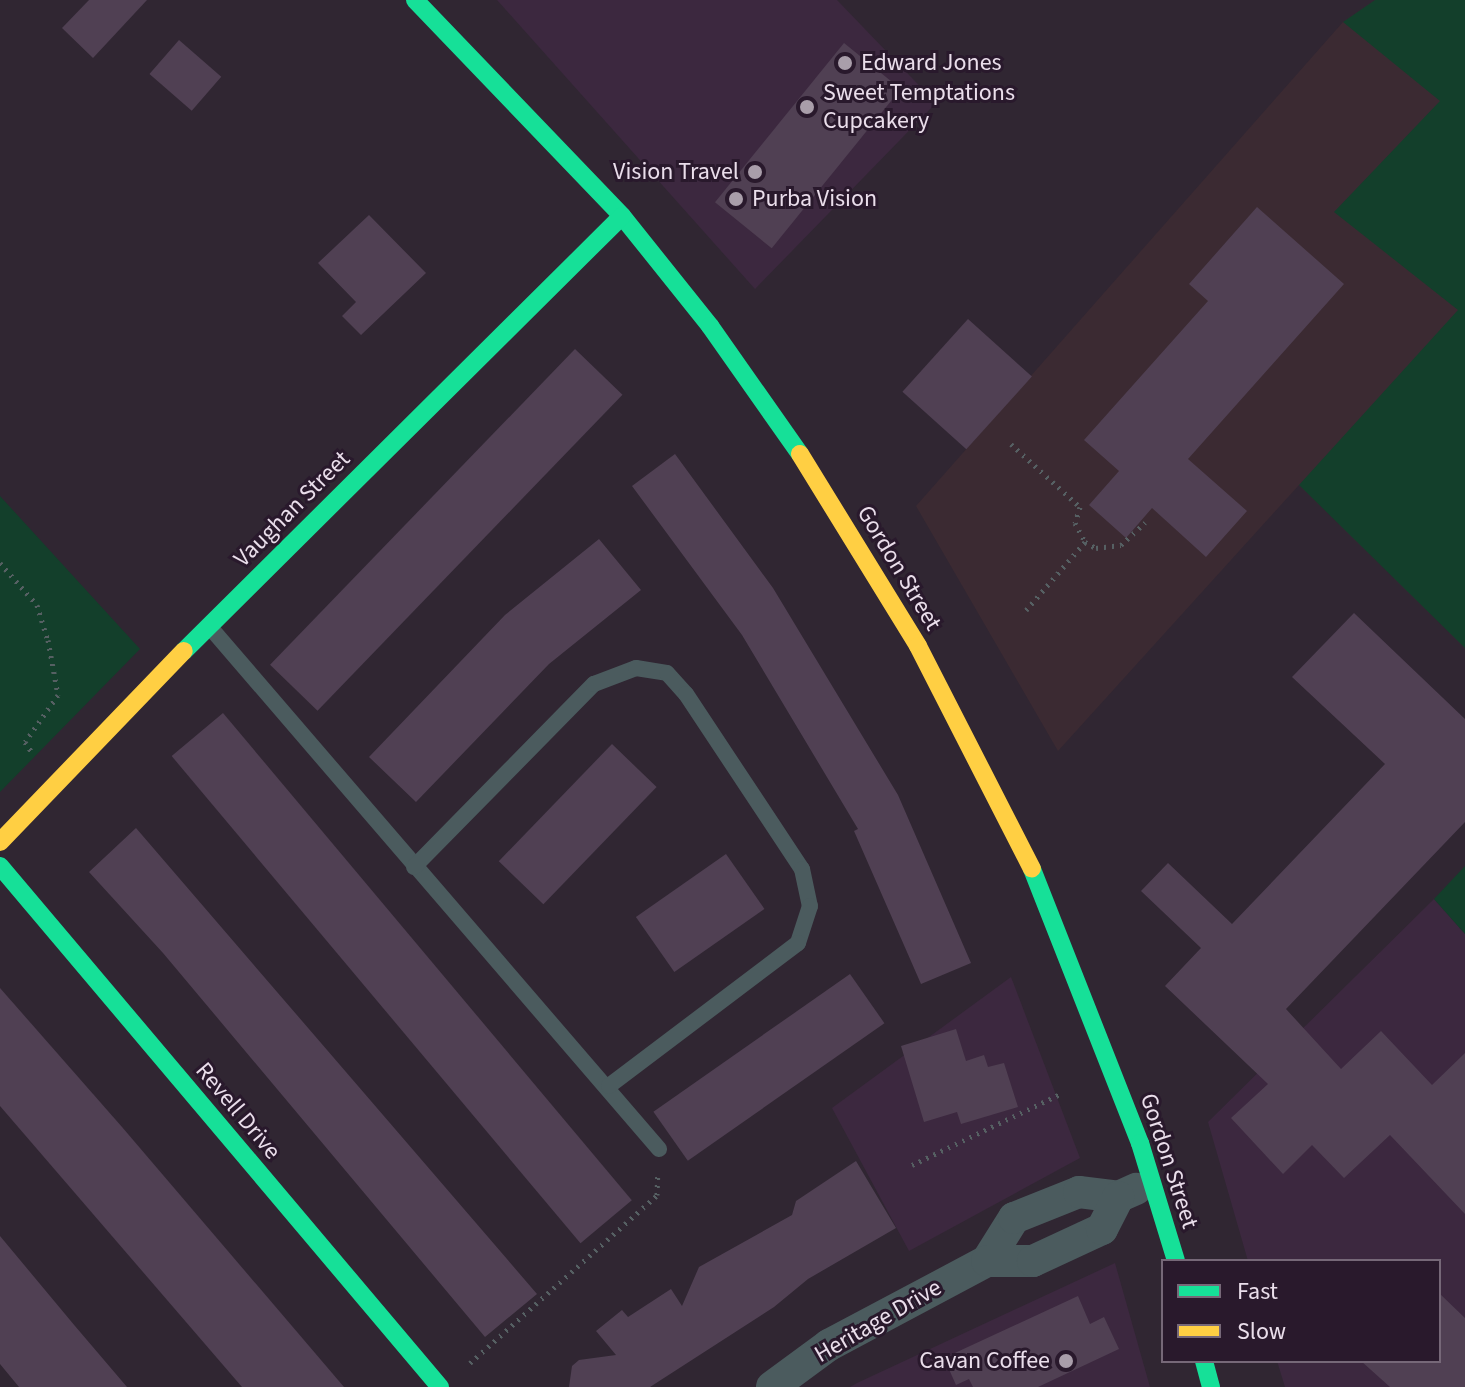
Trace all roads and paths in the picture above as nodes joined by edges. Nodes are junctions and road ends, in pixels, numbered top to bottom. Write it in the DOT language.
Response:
graph roads {
  1 [pos="415,0"];
  2 [pos="622,216"];
  3 [pos="1011,444"];
  4 [pos="1145,523"];
  5 [pos="1085,542"];
  6 [pos="0,563"];
  7 [pos="1026,610"];
  8 [pos="209,625"];
  9 [pos="60,779"];
  10 [pos="0,842"];
  11 [pos="0,866"];
  12 [pos="414,867"];
  13 [pos="609,1086"];
  14 [pos="1062,1093"];
  15 [pos="659,1149"];
  16 [pos="912,1165"];
  17 [pos="1154,1181"];
  18 [pos="1118,1197"];
  19 [pos="1175,1259"];
  20 [pos="987,1261"];
  21 [pos="470,1363"];
  22 [pos="1205,1363"];
  23 [pos="440,1387"];
  24 [pos="772,1387"];
  25 [pos="1211,1387"];
  1 -- 2 [label="street, Gordon Street"];
  2 -- 8 [label="street, Vaughan Street"];
  2 -- 17 [label="street, Gordon Street"];
  3 -- 5 [label="path"];
  4 -- 5 [label="path"];
  5 -- 7 [label="path"];
  6 -- 9 [label="path"];
  8 -- 9 [label="street, Vaughan Street"];
  8 -- 12 [label="lane"];
  9 -- 10 [label="street, Vaughan Street"];
  11 -- 23 [label="street, Revell Drive"];
  12 -- 13 [label="lane"];
  12 -- 13 [label="lane"];
  13 -- 15 [label="lane"];
  14 -- 16 [label="path"];
  15 -- 21 [label="path"];
  17 -- 18 [label="street"];
  17 -- 19 [label="street, Gordon Street"];
  18 -- 20 [label="street, Heritage Drive"];
  18 -- 20 [label="street, Heritage Drive"];
  20 -- 24 [label="street, Heritage Drive"];
  22 -- 25 [label="street"];
}
